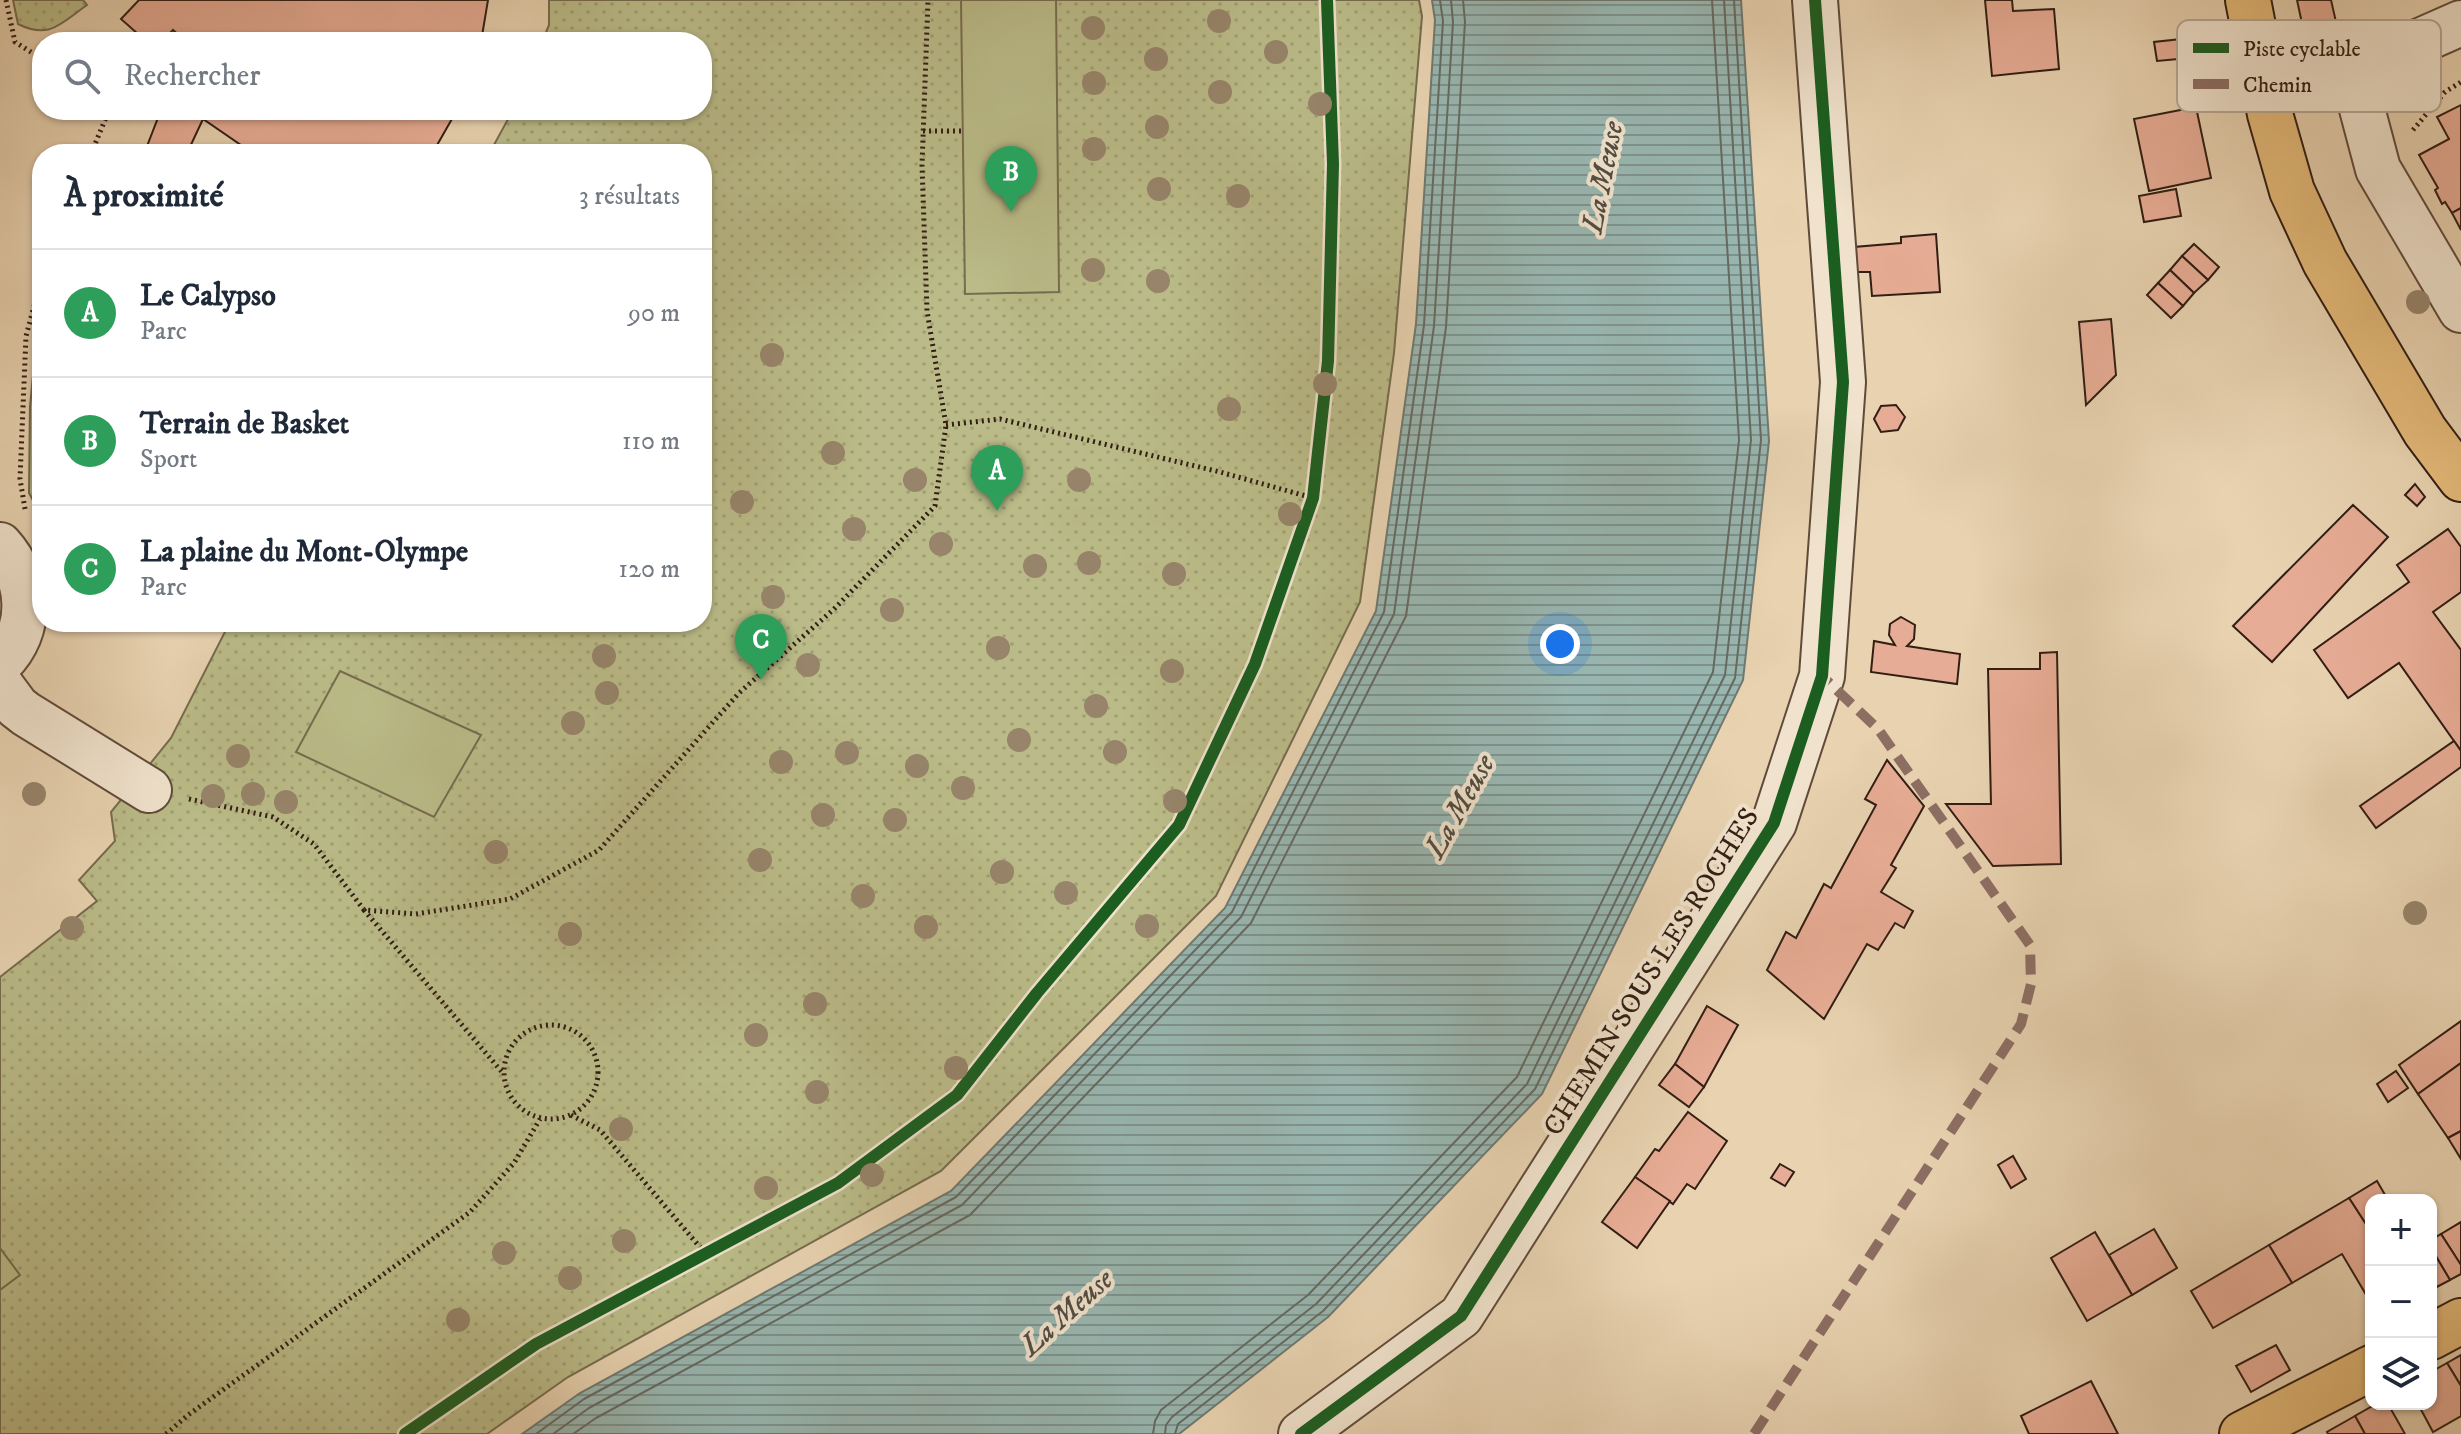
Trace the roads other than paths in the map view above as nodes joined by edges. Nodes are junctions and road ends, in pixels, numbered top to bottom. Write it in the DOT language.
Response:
graph roads {
  1 [pos="1815,0"];
  2 [pos="2248,0"];
  3 [pos="2252,20"];
  4 [pos="2461,23"];
  5 [pos="2441,32"];
  6 [pos="2270,112"];
  7 [pos="2363,112"];
  8 [pos="2461,310"];
  9 [pos="2461,479"];
  10 [pos="22,553"];
  11 [pos="0,663"];
  12 [pos="0,684"];
  13 [pos="149,790"];
  14 [pos="2461,1321"];
  15 [pos="2437,1334"];
  16 [pos="2365,1371"];
  17 [pos="1301,1434"];
  18 [pos="2242,1434"];
  1 -- 17 [label="street, CHEMIN SOUS LES ROCHES"];
  2 -- 3 [label="main road"];
  4 -- 5 [label="street"];
  6 -- 9 [label="main road"];
  7 -- 8 [label="street"];
  10 -- 11 [label="street"];
  12 -- 13 [label="street"];
  14 -- 15 [label="main road"];
  16 -- 18 [label="main road"];
}
